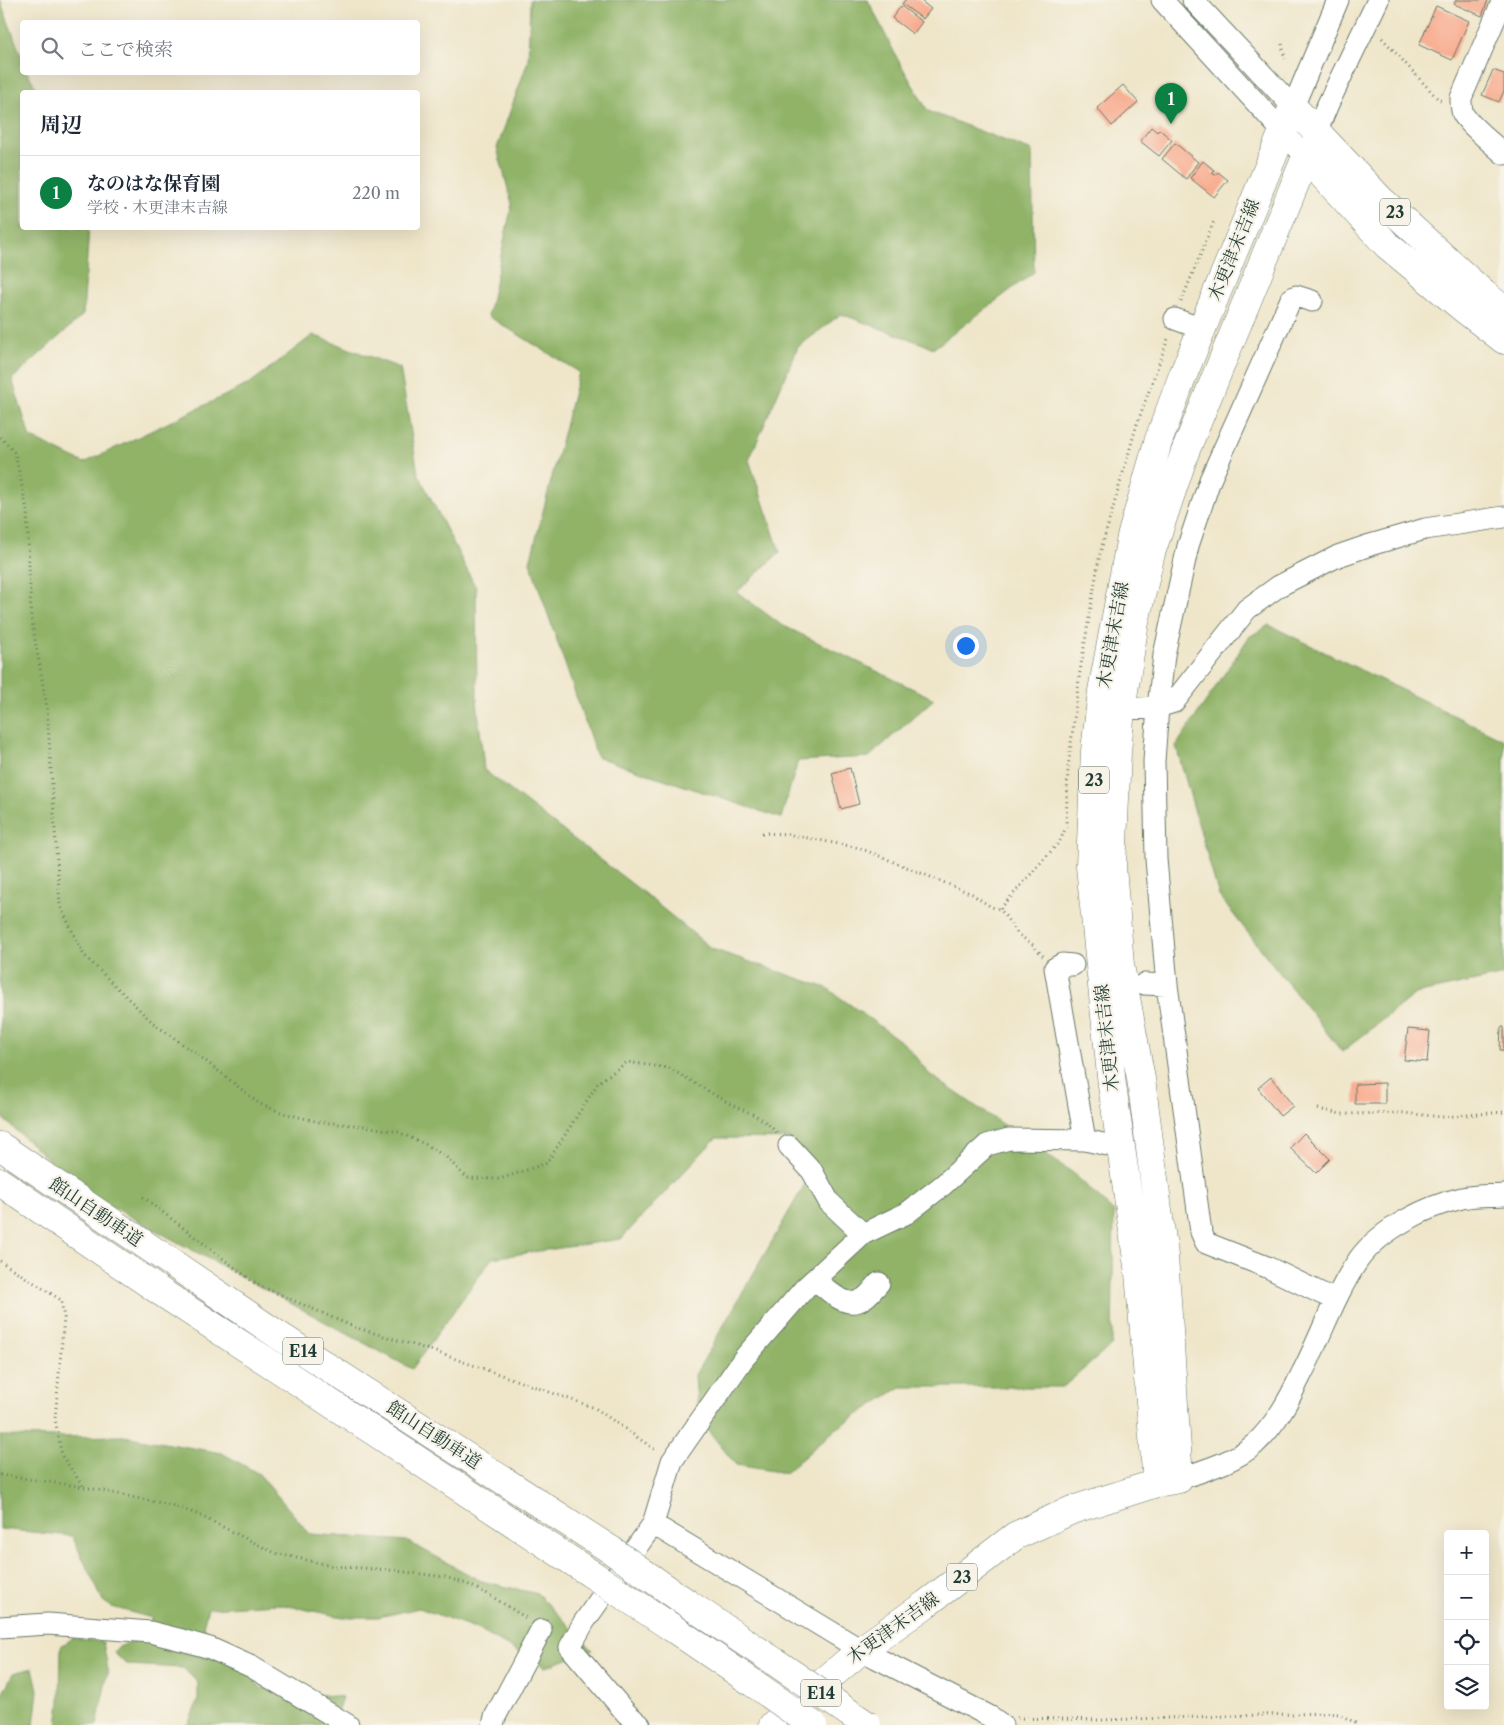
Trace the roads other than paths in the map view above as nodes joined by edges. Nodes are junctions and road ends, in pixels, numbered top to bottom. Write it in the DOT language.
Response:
graph roads {
  1 [pos="1162,0"];
  2 [pos="1192,0"];
  3 [pos="1338,0"];
  4 [pos="1378,0"];
  5 [pos="1503,0"];
  6 [pos="1293,107"];
  7 [pos="1317,131"];
  8 [pos="1283,132"];
  9 [pos="1504,154"];
  10 [pos="1306,157"];
  11 [pos="1312,301"];
  12 [pos="1504,310"];
  13 [pos="1175,319"];
  14 [pos="1202,329"];
  15 [pos="1504,340"];
  16 [pos="1504,517"];
  17 [pos="1158,707"];
  18 [pos="1121,709"];
  19 [pos="1073,965"];
  20 [pos="1144,984"];
  21 [pos="1167,985"];
  22 [pos="1085,1140"];
  23 [pos="0,1146"];
  24 [pos="789,1146"];
  25 [pos="1121,1148"];
  26 [pos="0,1182"];
  27 [pos="1504,1195"];
  28 [pos="863,1234"];
  29 [pos="815,1279"];
  30 [pos="879,1283"];
  31 [pos="1335,1300"];
  32 [pos="1168,1481"];
  33 [pos="653,1524"];
  34 [pos="0,1627"];
  35 [pos="541,1630"];
  36 [pos="860,1650"];
  37 [pos="997,1721"];
  38 [pos="348,1725"];
  39 [pos="493,1725"];
  40 [pos="640,1725"];
  41 [pos="773,1725"];
  42 [pos="814,1725"];
  43 [pos="867,1725"];
  1 -- 8 [label="street"];
  2 -- 6 [label="street"];
  3 -- 6 [label="street"];
  4 -- 7 [label="street"];
  5 -- 9 [label="street"];
  6 -- 7 [label="main road, 23"];
  6 -- 8 [label="main road, 木更津末吉線 / 23"];
  7 -- 10 [label="street"];
  7 -- 12 [label="main road, 23"];
  8 -- 10 [label="street"];
  8 -- 14 [label="main road, 木更津末吉線 / 23"];
  10 -- 15 [label="main road, 23"];
  10 -- 18 [label="main road, 木更津末吉線 / 23"];
  11 -- 17 [label="street"];
  13 -- 14 [label="street"];
  14 -- 25 [label="main road, 木更津末吉線 / 23"];
  16 -- 17 [label="street"];
  17 -- 18 [label="street"];
  17 -- 21 [label="street"];
  18 -- 32 [label="main road, 木更津末吉線 / 23"];
  19 -- 22 [label="street"];
  20 -- 21 [label="street"];
  21 -- 31 [label="street"];
  22 -- 25 [label="street"];
  22 -- 28 [label="street"];
  23 -- 43 [label="main road, 館山自動車道 / E14, bridge"];
  24 -- 28 [label="street"];
  25 -- 32 [label="main road, 木更津末吉線 / 23"];
  26 -- 42 [label="main road, 館山自動車道 / E14, bridge"];
  27 -- 31 [label="street"];
  28 -- 29 [label="street"];
  29 -- 30 [label="street"];
  29 -- 33 [label="street"];
  31 -- 32 [label="street"];
  32 -- 36 [label="main road, 木更津末吉線 / 23"];
  33 -- 36 [label="street"];
  33 -- 40 [label="street"];
  34 -- 38 [label="street"];
  35 -- 39 [label="street"];
  36 -- 37 [label="street"];
  36 -- 41 [label="main road, 木更津末吉線 / 23"];
}
